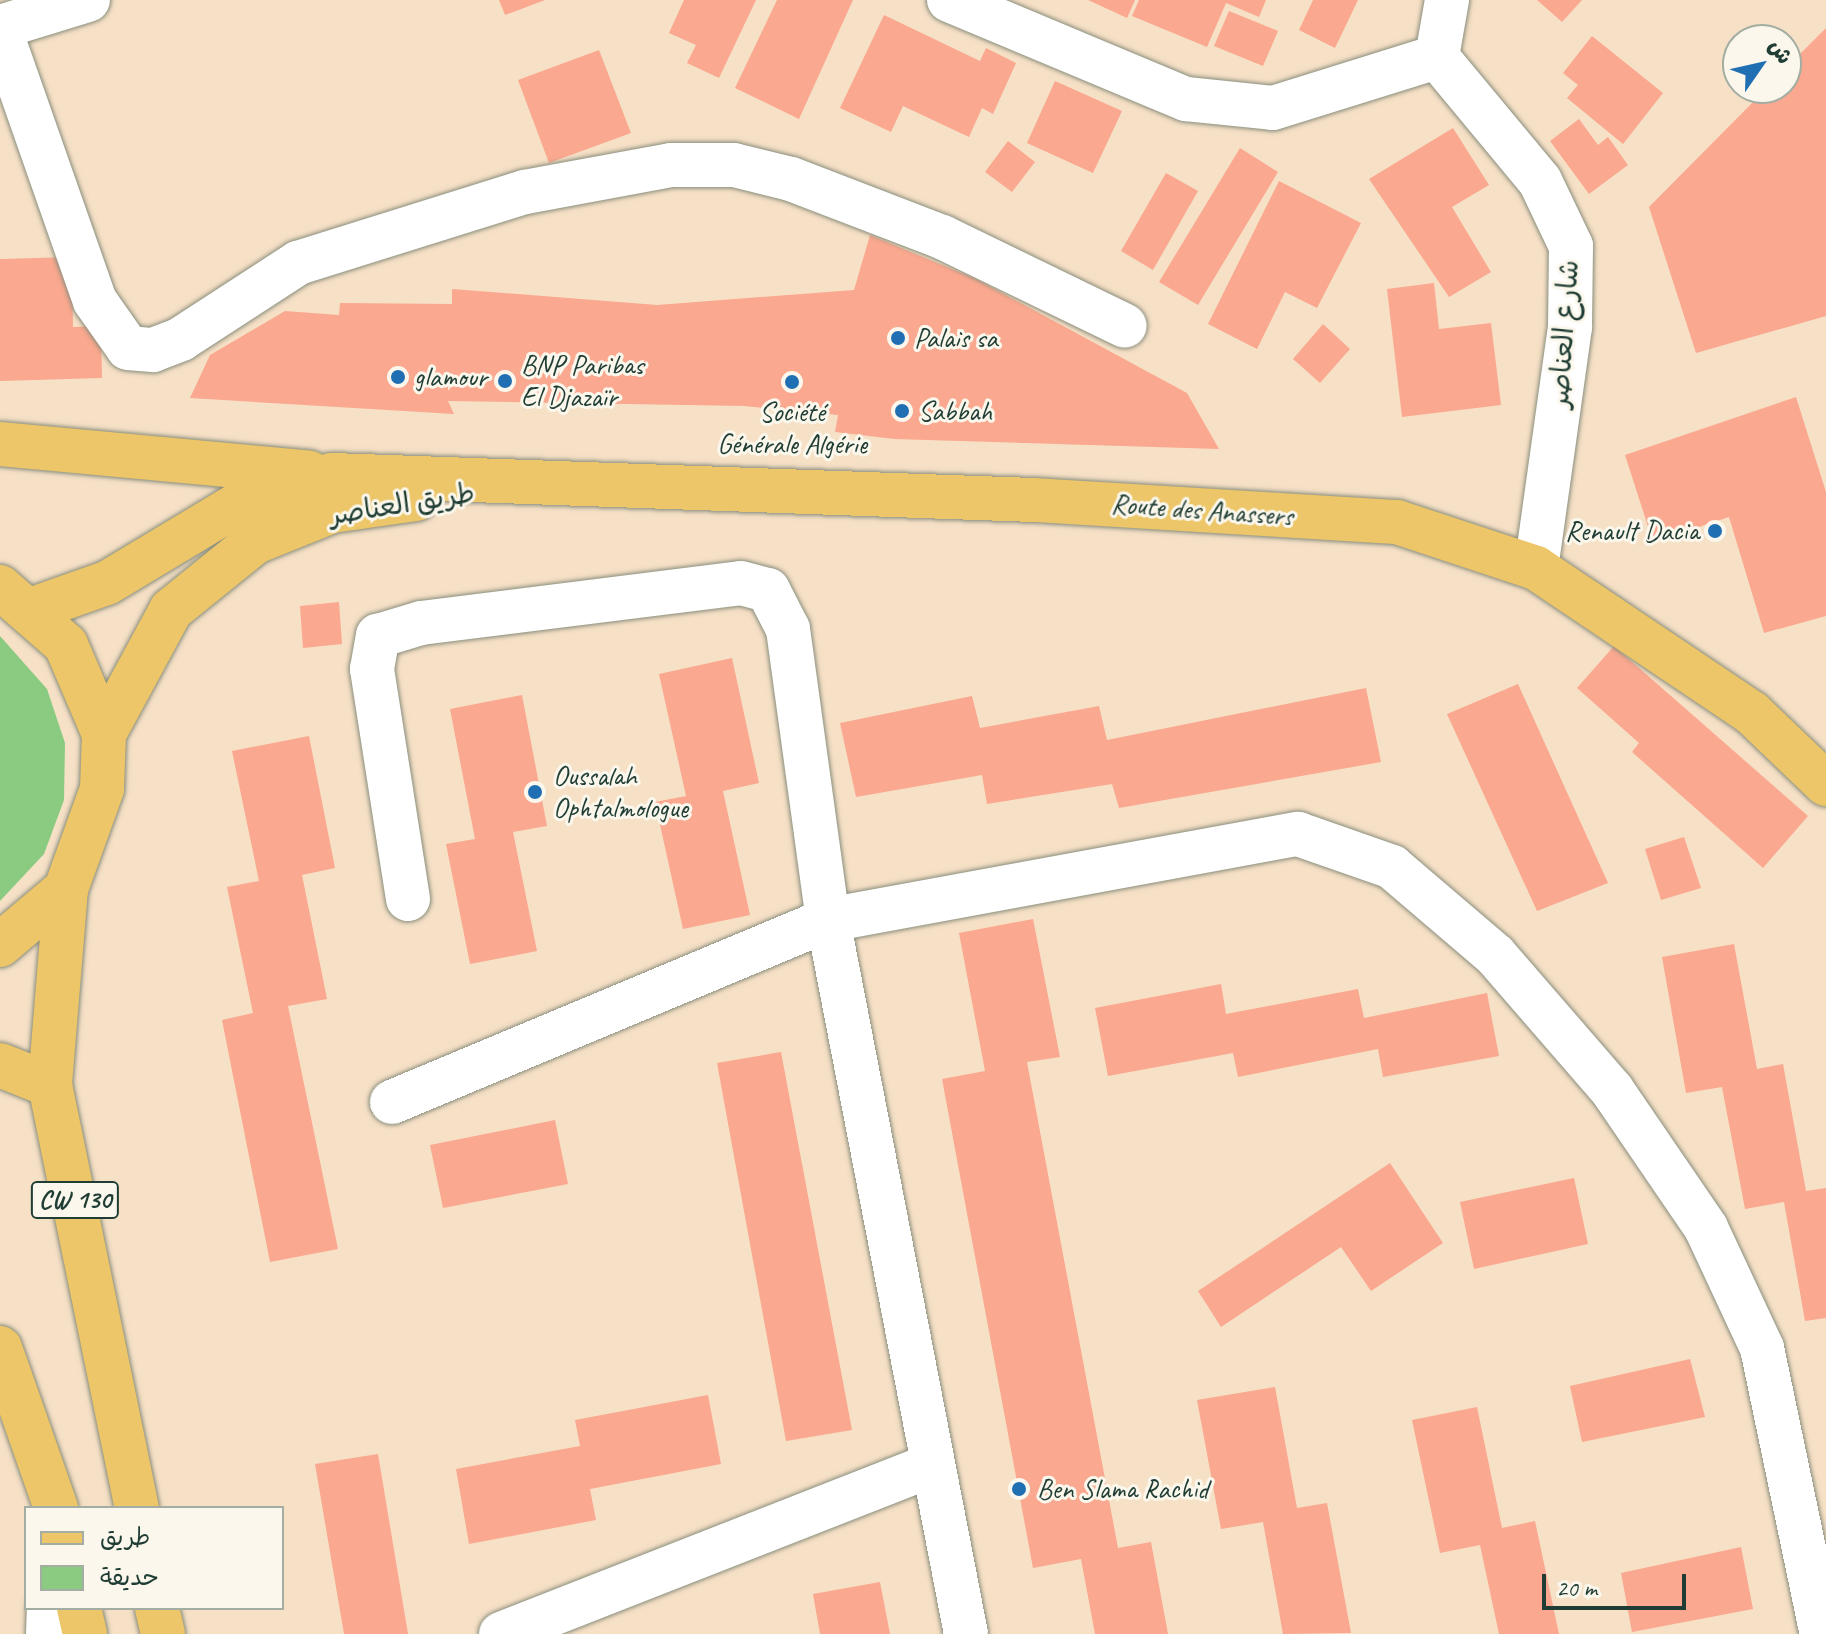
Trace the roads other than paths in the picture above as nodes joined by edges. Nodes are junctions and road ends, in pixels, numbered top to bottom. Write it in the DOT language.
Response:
graph roads {
  1 [pos="88,0"];
  2 [pos="949,0"];
  3 [pos="1447,0"];
  4 [pos="0,28"];
  5 [pos="1437,57"];
  6 [pos="1125,326"];
  7 [pos="0,444"];
  8 [pos="332,475"];
  9 [pos="497,486"];
  10 [pos="1536,568"];
  11 [pos="8,592"];
  12 [pos="104,734"];
  13 [pos="1826,784"];
  14 [pos="66,889"];
  15 [pos="408,899"];
  16 [pos="828,920"];
  17 [pos="0,945"];
  18 [pos="0,1065"];
  19 [pos="50,1085"];
  20 [pos="392,1102"];
  21 [pos="0,1348"];
  22 [pos="932,1465"];
  23 [pos="54,1504"];
  24 [pos="137,1506"];
  25 [pos="49,1610"];
  26 [pos="79,1610"];
  27 [pos="157,1610"];
  28 [pos="48,1634"];
  29 [pos="85,1634"];
  30 [pos="163,1634"];
  31 [pos="501,1634"];
  32 [pos="966,1634"];
  33 [pos="1822,1634"];
  1 -- 4 [label="street"];
  2 -- 5 [label="street"];
  3 -- 5 [label="street"];
  4 -- 6 [label="street"];
  5 -- 10 [label="street, شارع العناصر"];
  7 -- 8 [label="main road"];
  8 -- 9 [label="main road, طريق العناصر"];
  8 -- 11 [label="main road, طريق العناصر"];
  9 -- 10 [label="main road, Route des Anassers"];
  9 -- 12 [label="main road, طريق العناصر"];
  10 -- 13 [label="main road, Route des Anassers"];
  11 -- 12 [label="main road"];
  12 -- 14 [label="main road"];
  14 -- 17 [label="main road"];
  14 -- 19 [label="main road, CW 130"];
  15 -- 16 [label="street"];
  16 -- 20 [label="street"];
  16 -- 22 [label="street"];
  16 -- 33 [label="street"];
  18 -- 19 [label="main road"];
  19 -- 24 [label="main road, CW 130"];
  21 -- 23 [label="main road"];
  22 -- 31 [label="street"];
  22 -- 32 [label="street"];
  25 -- 28 [label="street"];
  26 -- 29 [label="main road"];
  27 -- 30 [label="main road"];
}
